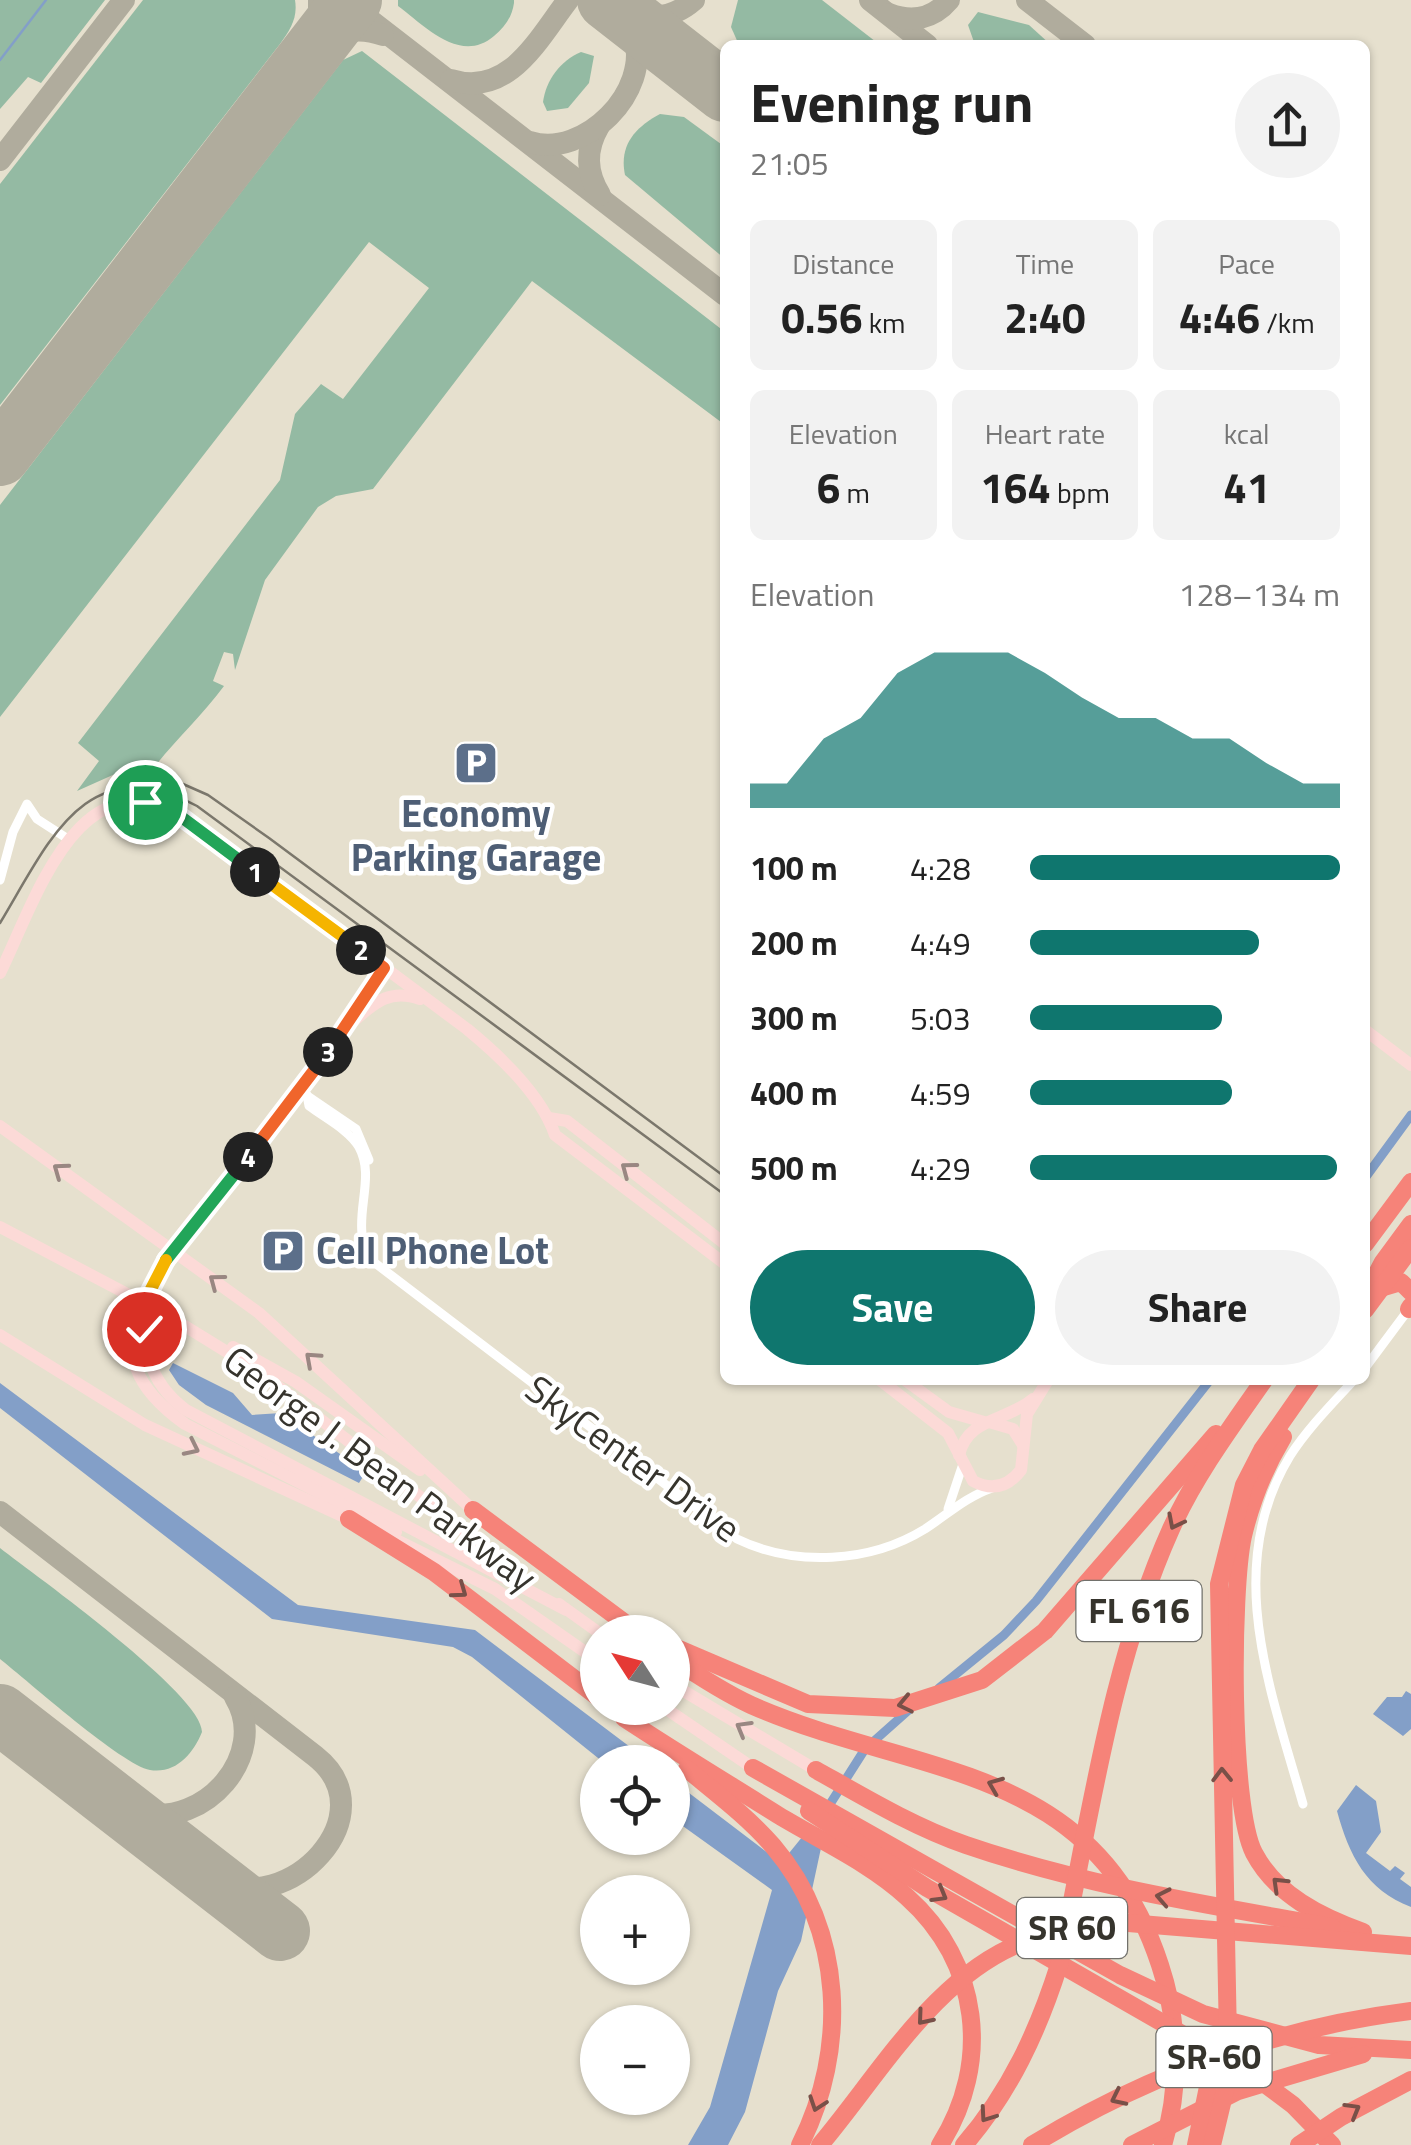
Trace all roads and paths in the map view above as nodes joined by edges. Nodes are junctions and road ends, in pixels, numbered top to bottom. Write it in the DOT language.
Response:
graph roads {
  1 [pos="68,839"];
  2 [pos="0,880"];
  3 [pos="384,968"];
  4 [pos="0,972"];
  5 [pos="432,1003"];
  6 [pos="1370,1034"];
  7 [pos="336,1041"];
  8 [pos="1411,1064"];
  9 [pos="304,1093"];
  10 [pos="550,1118"];
  11 [pos="0,1126"];
  12 [pos="1411,1182"];
  13 [pos="1411,1224"];
  14 [pos="0,1227"];
  15 [pos="1370,1237"];
  16 [pos="720,1240"];
  17 [pos="174,1248"];
  18 [pos="1411,1248"];
  19 [pos="720,1260"];
  20 [pos="1373,1292"];
  21 [pos="1410,1302"];
  22 [pos="168,1315"];
  23 [pos="0,1335"];
  24 [pos="1370,1361"];
  25 [pos="887,1385"];
  26 [pos="912,1385"];
  27 [pos="1044,1385"];
  28 [pos="1259,1385"];
  29 [pos="1260,1385"];
  30 [pos="1310,1385"];
  31 [pos="1311,1385"];
  32 [pos="1350,1385"];
  33 [pos="1035,1398"];
  34 [pos="986,1422"];
  35 [pos="1024,1448"];
  36 [pos="960,1461"];
  37 [pos="994,1488"];
  38 [pos="474,1510"];
  39 [pos="946,1512"];
  40 [pos="350,1519"];
  41 [pos="461,1570"];
  42 [pos="586,1596"];
  43 [pos="566,1610"];
  44 [pos="613,1615"];
  45 [pos="619,1615"];
  46 [pos="580,1620"];
  47 [pos="580,1649"];
  48 [pos="690,1654"];
  49 [pos="690,1669"];
  50 [pos="580,1684"];
  51 [pos="690,1695"];
  52 [pos="632,1725"];
  53 [pos="636,1725"];
  54 [pos="690,1725"];
  55 [pos="753,1768"];
  56 [pos="816,1770"];
  57 [pos="802,1800"];
  58 [pos="1302,1804"];
  59 [pos="1362,1932"];
  60 [pos="1411,1944"];
  61 [pos="1411,2011"];
  62 [pos="1411,2047"];
  63 [pos="1411,2080"];
  64 [pos="1207,2144"];
  65 [pos="800,2145"];
  66 [pos="820,2145"];
  67 [pos="940,2145"];
  68 [pos="964,2145"];
  69 [pos="1032,2145"];
  70 [pos="1132,2145"];
  71 [pos="1163,2145"];
  72 [pos="1300,2145"];
  73 [pos="1332,2145"];
  1 -- 2 [label="street"];
  1 -- 3 [label="street"];
  1 -- 4 [label="street"];
  3 -- 5 [label="street"];
  3 -- 7 [label="street"];
  5 -- 7 [label="street"];
  5 -- 10 [label="street"];
  6 -- 8 [label="street"];
  7 -- 9 [label="street"];
  9 -- 17 [label="street"];
  9 -- 39 [label="street, SkyCenter Drive"];
  16 -- 10 [label="street, one-way"];
  10 -- 19 [label="street"];
  17 -- 11 [label="street, one-way"];
  12 -- 15 [label="highway"];
  13 -- 20 [label="highway"];
  14 -- 22 [label="street, George J. Bean Parkway"];
  38 -- 17 [label="street, one-way"];
  17 -- 41 [label="street"];
  17 -- 43 [label="street"];
  18 -- 20 [label="highway"];
  20 -- 21 [label="highway"];
  21 -- 24 [label="street"];
  22 -- 38 [label="street"];
  22 -- 43 [label="street, George J. Bean Parkway"];
  23 -- 40 [label="street, George J. Bean Parkway, one-way"];
  25 -- 36 [label="street"];
  26 -- 34 [label="street"];
  27 -- 33 [label="street"];
  28 -- 48 [label="highway, one-way"];
  29 -- 68 [label="highway, FL 616, one-way"];
  64 -- 30 [label="highway, FL 616, one-way"];
  59 -- 31 [label="highway, one-way"];
  32 -- 58 [label="street"];
  33 -- 34 [label="street"];
  33 -- 35 [label="street"];
  34 -- 35 [label="street"];
  34 -- 36 [label="street"];
  35 -- 37 [label="street"];
  36 -- 37 [label="street"];
  36 -- 39 [label="street"];
  37 -- 39 [label="street, SkyCenter Drive"];
  38 -- 42 [label="highway"];
  40 -- 41 [label="street, George J. Bean Parkway"];
  40 -- 50 [label="highway, one-way"];
  41 -- 47 [label="street, George J. Bean Parkway"];
  42 -- 44 [label="highway"];
  42 -- 45 [label="highway"];
  43 -- 46 [label="street, George J. Bean Parkway"];
  71 -- 49 [label="highway, one-way"];
  56 -- 51 [label="street, one-way"];
  52 -- 65 [label="highway, one-way"];
  53 -- 67 [label="highway"];
  54 -- 55 [label="street"];
  55 -- 57 [label="highway"];
  59 -- 56 [label="highway, one-way"];
  57 -- 62 [label="highway"];
  57 -- 73 [label="highway, one-way"];
  59 -- 60 [label="highway"];
  60 -- 66 [label="highway, SR 60, one-way"];
  61 -- 69 [label="highway, SR-60, one-way"];
  62 -- 70 [label="highway"];
  72 -- 63 [label="highway, one-way"];
}
